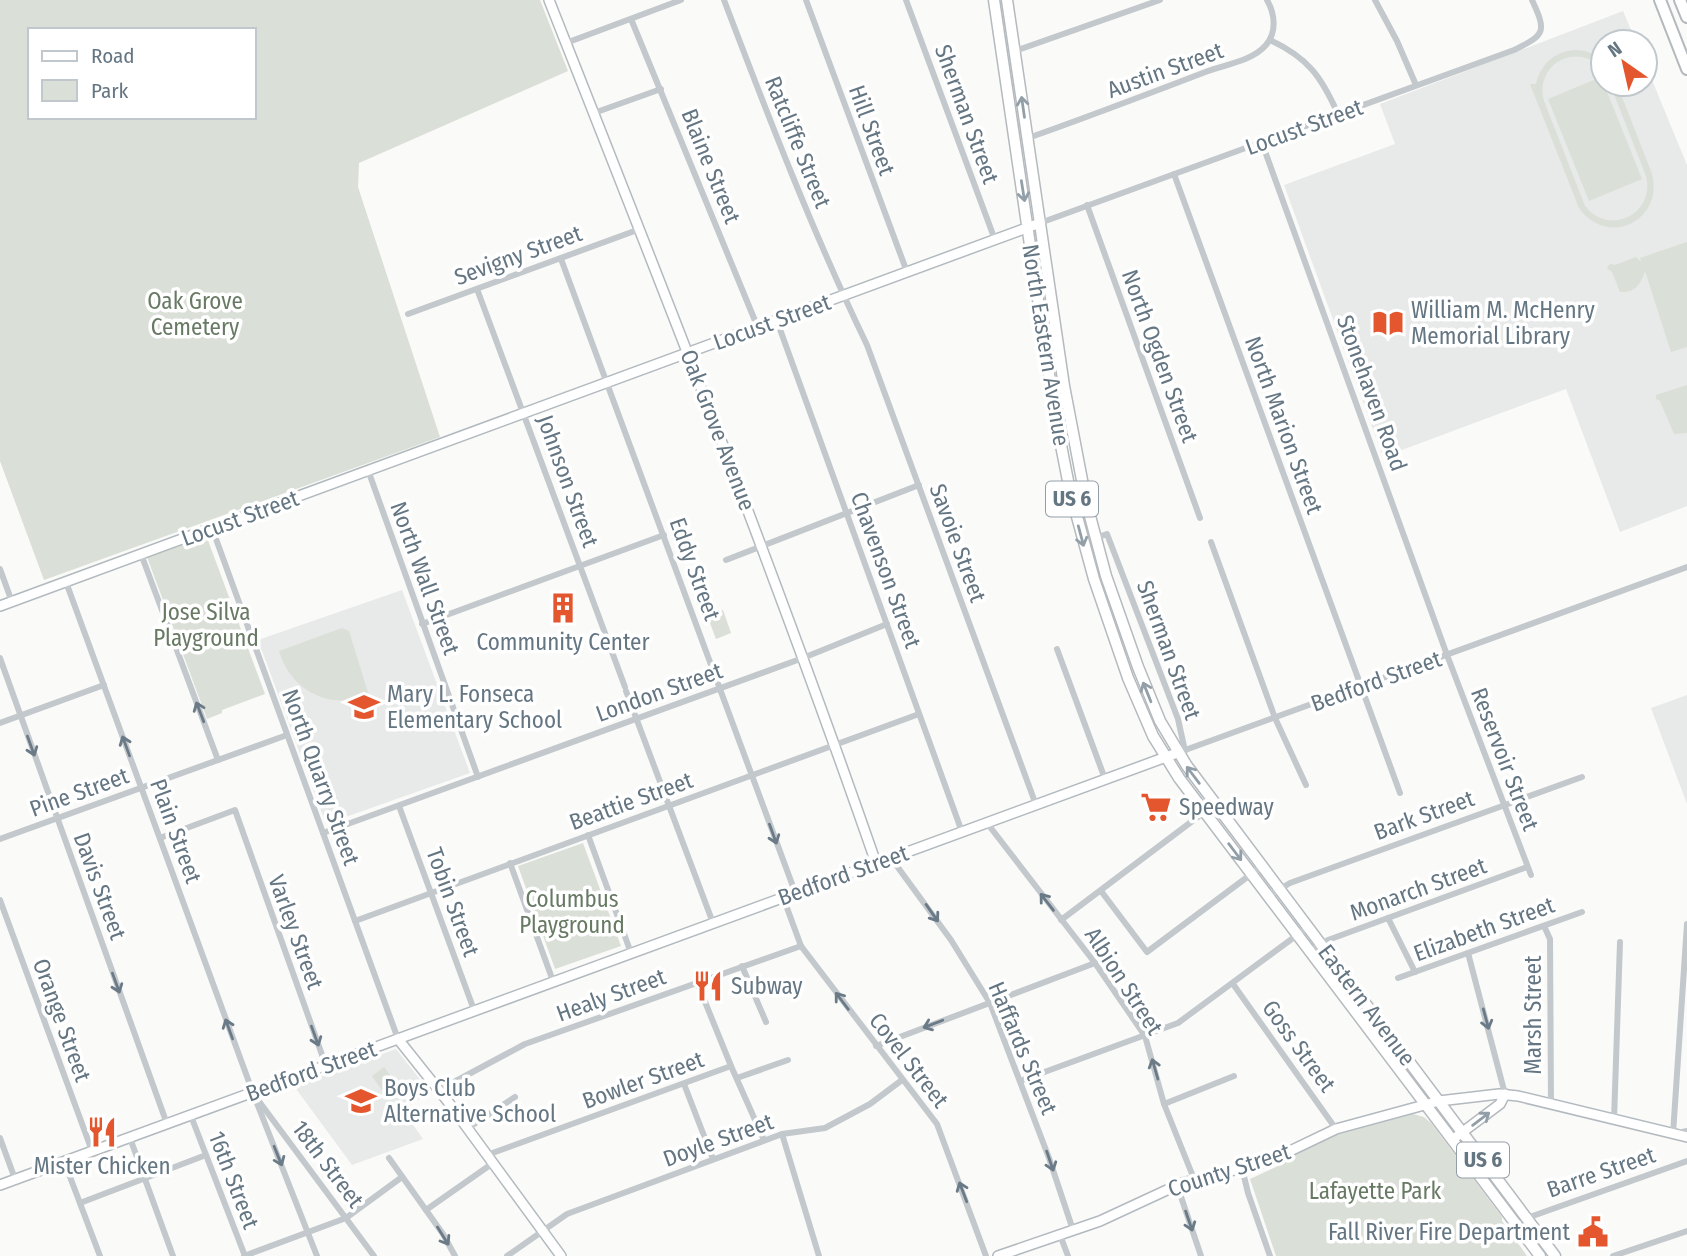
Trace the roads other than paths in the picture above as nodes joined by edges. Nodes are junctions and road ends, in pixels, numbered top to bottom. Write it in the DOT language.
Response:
graph roads {
  1 [pos="549,0"];
  2 [pos="681,0"];
  3 [pos="724,0"];
  4 [pos="806,0"];
  5 [pos="906,0"];
  6 [pos="994,0"];
  7 [pos="1007,0"];
  8 [pos="1160,0"];
  9 [pos="1267,0"];
  10 [pos="1375,0"];
  11 [pos="1532,0"];
  12 [pos="1660,0"];
  13 [pos="1680,0"];
  14 [pos="1687,17"];
  15 [pos="631,19"];
  16 [pos="1270,40"];
  17 [pos="566,43"];
  18 [pos="1015,51"];
  19 [pos="1687,69"];
  20 [pos="1416,85"];
  21 [pos="661,89"];
  22 [pos="594,113"];
  23 [pos="1338,114"];
  24 [pos="1028,138"];
  25 [pos="1262,143"];
  26 [pos="1174,174"];
  27 [pos="1087,205"];
  28 [pos="1040,223"];
  29 [pos="1028,228"];
  30 [pos="640,229"];
  31 [pos="995,240"];
  32 [pos="561,258"];
  33 [pos="907,272"];
  34 [pos="477,289"];
  35 [pos="843,295"];
  36 [pos="408,314"];
  37 [pos="777,321"];
  38 [pos="758,328"];
  39 [pos="689,352"];
  40 [pos="607,382"];
  41 [pos="525,413"];
  42 [pos="368,470"];
  43 [pos="919,485"];
  44 [pos="846,513"];
  45 [pos="1200,518"];
  46 [pos="212,528"];
  47 [pos="664,535"];
  48 [pos="1096,538"];
  49 [pos="1211,542"];
  50 [pos="762,546"];
  51 [pos="141,554"];
  52 [pos="726,560"];
  53 [pos="581,565"];
  54 [pos="1687,567"];
  55 [pos="0,569"];
  56 [pos="66,582"];
  57 [pos="12,602"];
  58 [pos="0,606"];
  59 [pos="422,624"];
  60 [pos="887,624"];
  61 [pos="1057,649"];
  62 [pos="1447,655"];
  63 [pos="803,658"];
  64 [pos="0,659"];
  65 [pos="104,685"];
  66 [pos="1361,687"];
  67 [pos="720,688"];
  68 [pos="919,714"];
  69 [pos="20,716"];
  70 [pos="1275,718"];
  71 [pos="636,719"];
  72 [pos="0,723"];
  73 [pos="288,735"];
  74 [pos="835,745"];
  75 [pos="1181,752"];
  76 [pos="1165,758"];
  77 [pos="218,760"];
  78 [pos="752,775"];
  79 [pos="478,777"];
  80 [pos="1583,777"];
  81 [pos="1105,779"];
  82 [pos="1306,785"];
  83 [pos="142,788"];
  84 [pos="1400,793"];
  85 [pos="1215,804"];
  86 [pos="1503,804"];
  87 [pos="670,805"];
  88 [pos="1036,805"];
  89 [pos="399,806"];
  90 [pos="1205,812"];
  91 [pos="57,819"];
  92 [pos="987,823"];
  93 [pos="962,832"];
  94 [pos="324,833"];
  95 [pos="588,835"];
  96 [pos="160,838"];
  97 [pos="0,839"];
  98 [pos="891,858"];
  99 [pos="510,863"];
  100 [pos="876,863"];
  101 [pos="1262,866"];
  102 [pos="1527,867"];
  103 [pos="1251,873"];
  104 [pos="1531,875"];
  105 [pos="1279,888"];
  106 [pos="1101,891"];
  107 [pos="431,892"];
  108 [pos="795,892"];
  109 [pos="1268,896"];
  110 [pos="783,897"];
  111 [pos="0,900"];
  112 [pos="1582,912"];
  113 [pos="1388,918"];
  114 [pos="1062,920"];
  115 [pos="355,921"];
  116 [pos="713,923"];
  117 [pos="1687,924"];
  118 [pos="1544,926"];
  119 [pos="1308,928"];
  120 [pos="1298,935"];
  121 [pos="1620,942"];
  122 [pos="1321,944"];
  123 [pos="801,946"];
  124 [pos="1310,951"];
  125 [pos="631,953"];
  126 [pos="1468,953"];
  127 [pos="1095,963"];
  128 [pos="742,966"];
  129 [pos="1686,968"];
  130 [pos="1415,972"];
  131 [pos="1398,978"];
  132 [pos="553,981"];
  133 [pos="697,982"];
  134 [pos="1233,984"];
  135 [pos="990,1003"];
  136 [pos="474,1010"];
  137 [pos="766,1022"];
  138 [pos="1145,1036"];
  139 [pos="398,1039"];
  140 [pos="876,1046"];
  141 [pos="1687,1052"];
  142 [pos="1679,1055"];
  143 [pos="788,1060"];
  144 [pos="326,1066"];
  145 [pos="731,1066"];
  146 [pos="1234,1076"];
  147 [pos="737,1079"];
  148 [pos="902,1080"];
  149 [pos="1020,1081"];
  150 [pos="684,1084"];
  151 [pos="439,1090"];
  152 [pos="253,1093"];
  153 [pos="1505,1094"];
  154 [pos="515,1097"];
  155 [pos="1438,1101"];
  156 [pos="1164,1104"];
  157 [pos="1424,1104"];
  158 [pos="1551,1104"];
  159 [pos="191,1116"];
  160 [pos="1614,1120"];
  161 [pos="167,1125"];
  162 [pos="468,1128"];
  163 [pos="1336,1129"];
  164 [pos="1687,1131"];
  165 [pos="1462,1132"];
  166 [pos="782,1134"];
  167 [pos="1673,1134"];
  168 [pos="1687,1137"];
  169 [pos="0,1138"];
  170 [pos="130,1138"];
  171 [pos="764,1140"];
  172 [pos="1452,1140"];
  173 [pos="92,1151"];
  174 [pos="206,1155"];
  175 [pos="389,1158"];
  176 [pos="490,1159"];
  177 [pos="713,1159"];
  178 [pos="64,1161"];
  179 [pos="1687,1161"];
  180 [pos="1242,1168"];
  181 [pos="402,1177"];
  182 [pos="144,1178"];
  183 [pos="15,1179"];
  184 [pos="1194,1180"];
  185 [pos="0,1185"];
  186 [pos="1177,1185"];
  187 [pos="80,1203"];
  188 [pos="426,1210"];
  189 [pos="346,1218"];
  190 [pos="1527,1218"];
  191 [pos="1073,1230"];
  192 [pos="542,1231"];
  193 [pos="1687,1231"];
  194 [pos="308,1233"];
  195 [pos="1060,1235"];
  196 [pos="100,1256"];
  197 [pos="173,1256"];
  198 [pos="245,1256"];
  199 [pos="317,1256"];
  200 [pos="374,1256"];
  201 [pos="455,1256"];
  202 [pos="507,1256"];
  203 [pos="561,1256"];
  204 [pos="819,1256"];
  205 [pos="986,1256"];
  206 [pos="998,1256"];
  207 [pos="1068,1256"];
  208 [pos="1201,1256"];
  209 [pos="1270,1256"];
  210 [pos="1540,1256"];
  211 [pos="1555,1256"];
  212 [pos="1613,1256"];
  1 -- 17 [label="street, Oak Grove Avenue"];
  2 -- 15 [label="street"];
  3 -- 35 [label="street, Ratcliffe Street"];
  4 -- 33 [label="street, Hill Street"];
  5 -- 31 [label="street, Sherman Street"];
  6 -- 29 [label="main road, North Eastern Avenue / US 6, one-way"];
  7 -- 18 [label="main road, North Eastern Avenue / US 6"];
  8 -- 18 [label="street"];
  9 -- 16 [label="street"];
  10 -- 20 [label="street"];
  11 -- 20 [label="street, Locust Street"];
  12 -- 19 [label="highway"];
  13 -- 14 [label="highway"];
  15 -- 17 [label="street"];
  15 -- 21 [label="street, Blaine Street"];
  16 -- 23 [label="street"];
  16 -- 24 [label="street, Austin Street"];
  17 -- 22 [label="street, Oak Grove Avenue"];
  24 -- 18 [label="main road, North Eastern Avenue / US 6, one-way"];
  20 -- 23 [label="street, Locust Street"];
  21 -- 22 [label="street"];
  21 -- 38 [label="street, Blaine Street"];
  22 -- 30 [label="street, Oak Grove Avenue"];
  23 -- 25 [label="street, Locust Street"];
  24 -- 28 [label="main road, North Eastern Avenue / US 6"];
  25 -- 26 [label="street, Locust Street"];
  25 -- 62 [label="street, Stonehaven Road"];
  26 -- 27 [label="street, Locust Street"];
  26 -- 66 [label="street, North Marion Street"];
  27 -- 28 [label="street, Locust Street"];
  27 -- 45 [label="street, North Ogden Street"];
  28 -- 29 [label="street, Locust Street"];
  28 -- 48 [label="main road, North Eastern Avenue / US 6"];
  29 -- 31 [label="street, Locust Street"];
  29 -- 76 [label="main road, North Eastern Avenue / US 6, one-way"];
  30 -- 32 [label="street, Sevigny Street"];
  30 -- 39 [label="street, Oak Grove Avenue"];
  31 -- 33 [label="street, Locust Street"];
  32 -- 34 [label="street, Sevigny Street"];
  32 -- 40 [label="street, Eddy Street"];
  33 -- 35 [label="street, Locust Street"];
  34 -- 36 [label="street, Sevigny Street"];
  34 -- 41 [label="street, Johnson Street"];
  35 -- 37 [label="street, Locust Street"];
  35 -- 43 [label="street, Savoie Street"];
  37 -- 38 [label="street, Locust Street"];
  37 -- 44 [label="street, Chavenson Street"];
  38 -- 39 [label="street, Locust Street"];
  39 -- 40 [label="street, Locust Street"];
  39 -- 50 [label="street, Oak Grove Avenue"];
  40 -- 41 [label="street, Locust Street"];
  40 -- 47 [label="street, Eddy Street"];
  41 -- 42 [label="street, Locust Street"];
  41 -- 53 [label="street, Johnson Street"];
  42 -- 46 [label="street, Locust Street"];
  42 -- 59 [label="street, North Wall Street"];
  43 -- 44 [label="street"];
  43 -- 88 [label="street, Savoie Street"];
  44 -- 50 [label="street"];
  44 -- 60 [label="street, Chavenson Street"];
  46 -- 51 [label="street, Locust Street"];
  46 -- 73 [label="street, North Quarry Street"];
  47 -- 53 [label="street"];
  47 -- 67 [label="street, Eddy Street"];
  75 -- 48 [label="main road, North Eastern Avenue / US 6, one-way"];
  48 -- 75 [label="street, Sherman Street"];
  49 -- 70 [label="street"];
  50 -- 52 [label="street"];
  50 -- 63 [label="street, Oak Grove Avenue"];
  51 -- 56 [label="street, Locust Street"];
  77 -- 51 [label="street, one-way"];
  53 -- 59 [label="street"];
  53 -- 71 [label="street, Johnson Street"];
  54 -- 62 [label="street, Bedford Street"];
  55 -- 57 [label="street"];
  56 -- 57 [label="street, Locust Street"];
  56 -- 65 [label="street, Plain Street"];
  57 -- 58 [label="street, Locust Street"];
  59 -- 79 [label="street, North Wall Street"];
  60 -- 63 [label="street, London Street"];
  60 -- 68 [label="street, Chavenson Street"];
  61 -- 81 [label="street"];
  62 -- 66 [label="street, Bedford Street"];
  62 -- 86 [label="street, Reservoir Street"];
  63 -- 67 [label="street, London Street"];
  63 -- 74 [label="street, Oak Grove Avenue"];
  64 -- 69 [label="street, Davis Street"];
  65 -- 69 [label="street"];
  83 -- 65 [label="street, Plain Street, one-way"];
  66 -- 70 [label="street, Bedford Street"];
  66 -- 84 [label="street, North Marion Street"];
  67 -- 71 [label="street, London Street"];
  67 -- 78 [label="street, Eddy Street"];
  68 -- 74 [label="street, Beattie Street"];
  68 -- 93 [label="street, Chavenson Street"];
  69 -- 72 [label="street"];
  69 -- 91 [label="street, Davis Street, one-way"];
  70 -- 75 [label="street, Bedford Street"];
  70 -- 82 [label="street"];
  71 -- 79 [label="street, London Street"];
  71 -- 87 [label="street, Johnson Street"];
  73 -- 77 [label="street, Pine Street"];
  73 -- 94 [label="street, North Quarry Street"];
  74 -- 78 [label="street, Beattie Street"];
  74 -- 100 [label="street, Oak Grove Avenue"];
  75 -- 76 [label="street, Bedford Street"];
  85 -- 75 [label="main road, Eastern Avenue / US 6, one-way"];
  76 -- 81 [label="street, Bedford Street"];
  76 -- 90 [label="main road, Eastern Avenue / US 6"];
  77 -- 83 [label="street, Pine Street"];
  78 -- 87 [label="street, Beattie Street"];
  78 -- 108 [label="street, Eddy Street, one-way"];
  79 -- 89 [label="street, London Street"];
  80 -- 86 [label="street, Bark Street"];
  81 -- 88 [label="street, Bedford Street"];
  83 -- 91 [label="street, Pine Street"];
  83 -- 96 [label="street, Plain Street"];
  85 -- 90 [label="street"];
  85 -- 101 [label="main road, Eastern Avenue / US 6"];
  86 -- 102 [label="street, Reservoir Street"];
  86 -- 105 [label="street, Bark Street"];
  87 -- 95 [label="street, Beattie Street"];
  87 -- 116 [label="street, Johnson Street"];
  88 -- 92 [label="street, Bedford Street"];
  89 -- 94 [label="street, London Street"];
  89 -- 107 [label="street, Tobin Street"];
  90 -- 103 [label="main road, Eastern Avenue / US 6, one-way"];
  90 -- 106 [label="street"];
  91 -- 97 [label="street, Pine Street"];
  91 -- 161 [label="street, Davis Street, one-way"];
  92 -- 93 [label="street, Bedford Street"];
  114 -- 92 [label="street, Albion Street, one-way"];
  93 -- 98 [label="street, Bedford Street"];
  94 -- 115 [label="street, North Quarry Street"];
  95 -- 99 [label="street, Beattie Street"];
  95 -- 125 [label="street"];
  96 -- 144 [label="street, Varley Street, one-way"];
  152 -- 96 [label="street, Plain Street, one-way"];
  98 -- 100 [label="street, Bedford Street"];
  98 -- 135 [label="street, Haffards Street, one-way"];
  99 -- 107 [label="street, Beattie Street"];
  99 -- 132 [label="street"];
  100 -- 108 [label="street, Bedford Street"];
  101 -- 103 [label="street"];
  101 -- 105 [label="main road, Eastern Avenue / US 6"];
  102 -- 104 [label="street, Reservoir Street"];
  102 -- 113 [label="street, Monarch Street"];
  103 -- 106 [label="street"];
  103 -- 109 [label="main road, Eastern Avenue / US 6"];
  105 -- 109 [label="street, Bark Street"];
  105 -- 119 [label="main road, Eastern Avenue / US 6"];
  106 -- 114 [label="street"];
  107 -- 115 [label="street, Beattie Street"];
  107 -- 136 [label="street, Tobin Street"];
  108 -- 110 [label="street, Bedford Street"];
  109 -- 120 [label="main road, Eastern Avenue / US 6"];
  110 -- 116 [label="street, Bedford Street"];
  110 -- 123 [label="street, Covel Street"];
  111 -- 173 [label="street, Orange Street"];
  112 -- 118 [label="street, Elizabeth Street"];
  113 -- 122 [label="street, Monarch Street"];
  113 -- 130 [label="street"];
  114 -- 127 [label="street, Albion Street"];
  115 -- 139 [label="street, North Quarry Street"];
  116 -- 125 [label="street, Bedford Street"];
  117 -- 129 [label="street"];
  118 -- 126 [label="street, Elizabeth Street"];
  118 -- 158 [label="street, Marsh Street"];
  119 -- 120 [label="street"];
  119 -- 122 [label="main road, Eastern Avenue / US 6"];
  120 -- 124 [label="main road, Eastern Avenue / US 6"];
  120 -- 134 [label="street"];
  121 -- 160 [label="street"];
  122 -- 124 [label="street, Monarch Street"];
  122 -- 155 [label="main road, Eastern Avenue / US 6"];
  123 -- 128 [label="street, Healy Street"];
  140 -- 123 [label="street, Covel Street, one-way"];
  124 -- 157 [label="main road, Eastern Avenue / US 6"];
  125 -- 132 [label="street, Bedford Street"];
  126 -- 130 [label="street, Elizabeth Street"];
  126 -- 153 [label="street, one-way"];
  127 -- 135 [label="street"];
  127 -- 138 [label="street, Albion Street"];
  128 -- 133 [label="street, Healy Street"];
  128 -- 137 [label="street"];
  129 -- 142 [label="street"];
  130 -- 131 [label="street, Elizabeth Street"];
  132 -- 136 [label="street, Bedford Street"];
  133 -- 145 [label="street"];
  133 -- 151 [label="street, Healy Street"];
  134 -- 138 [label="street"];
  134 -- 163 [label="street, Goss Street"];
  135 -- 140 [label="street, one-way"];
  135 -- 149 [label="street, Haffards Street"];
  136 -- 139 [label="street, Bedford Street"];
  138 -- 149 [label="street"];
  156 -- 138 [label="street, Albion Street, one-way"];
  139 -- 144 [label="street, Bedford Street"];
  139 -- 151 [label="street"];
  140 -- 148 [label="street, Covel Street"];
  141 -- 142 [label="street"];
  142 -- 167 [label="street"];
  143 -- 147 [label="street"];
  144 -- 152 [label="street, Bedford Street"];
  145 -- 147 [label="street"];
  145 -- 150 [label="street, Bowler Street"];
  146 -- 156 [label="street"];
  147 -- 171 [label="street"];
  148 -- 166 [label="street, Doyle Street"];
  205 -- 148 [label="street, Covel Street, one-way"];
  149 -- 191 [label="street, Haffards Street, one-way"];
  150 -- 176 [label="street, Bowler Street"];
  150 -- 177 [label="street"];
  151 -- 162 [label="street"];
  152 -- 159 [label="street, Bedford Street"];
  152 -- 189 [label="street, 18th Street"];
  152 -- 194 [label="street, Plain Street, one-way"];
  153 -- 155 [label="street, County Street"];
  153 -- 158 [label="street, County Street"];
  165 -- 153 [label="street, one-way"];
  154 -- 162 [label="street"];
  155 -- 157 [label="street, County Street"];
  155 -- 165 [label="main road, Eastern Avenue / US 6"];
  156 -- 184 [label="street, Albion Street"];
  157 -- 163 [label="street, County Street"];
  157 -- 172 [label="main road, Eastern Avenue / US 6"];
  158 -- 160 [label="street, County Street"];
  159 -- 161 [label="street, Bedford Street"];
  159 -- 174 [label="street, 16th Street"];
  160 -- 167 [label="street, County Street"];
  161 -- 170 [label="street, Bedford Street"];
  162 -- 176 [label="street"];
  163 -- 180 [label="street, County Street"];
  164 -- 167 [label="street"];
  165 -- 172 [label="street"];
  165 -- 190 [label="main road, Eastern Avenue / US 6"];
  166 -- 171 [label="street, Doyle Street"];
  166 -- 204 [label="street"];
  167 -- 168 [label="street, County Street"];
  169 -- 183 [label="street"];
  170 -- 173 [label="street, Bedford Street"];
  170 -- 182 [label="street"];
  171 -- 177 [label="street, Doyle Street"];
  172 -- 210 [label="main road, Eastern Avenue / US 6"];
  173 -- 178 [label="street, Bedford Street"];
  174 -- 182 [label="street"];
  174 -- 198 [label="street, 16th Street"];
  175 -- 181 [label="street"];
  176 -- 188 [label="street, Bowler Street"];
  176 -- 192 [label="street"];
  177 -- 192 [label="street, Doyle Street"];
  178 -- 183 [label="street, Bedford Street"];
  178 -- 187 [label="street"];
  179 -- 190 [label="street, Barre Street"];
  180 -- 184 [label="street, County Street"];
  180 -- 209 [label="street"];
  181 -- 188 [label="street"];
  181 -- 189 [label="street"];
  182 -- 187 [label="street"];
  182 -- 197 [label="street"];
  183 -- 185 [label="street, Bedford Street"];
  184 -- 186 [label="street, County Street"];
  186 -- 191 [label="street, County Street"];
  186 -- 208 [label="street, one-way"];
  187 -- 196 [label="street"];
  188 -- 201 [label="street, one-way"];
  189 -- 194 [label="street"];
  189 -- 200 [label="street, 18th Street"];
  190 -- 211 [label="main road, Eastern Avenue / US 6"];
  191 -- 195 [label="street, County Street"];
  192 -- 202 [label="street, Doyle Street"];
  192 -- 203 [label="street"];
  193 -- 212 [label="street"];
  194 -- 198 [label="street"];
  194 -- 199 [label="street, Plain Street"];
  195 -- 206 [label="street, County Street"];
  195 -- 207 [label="street"];
}
